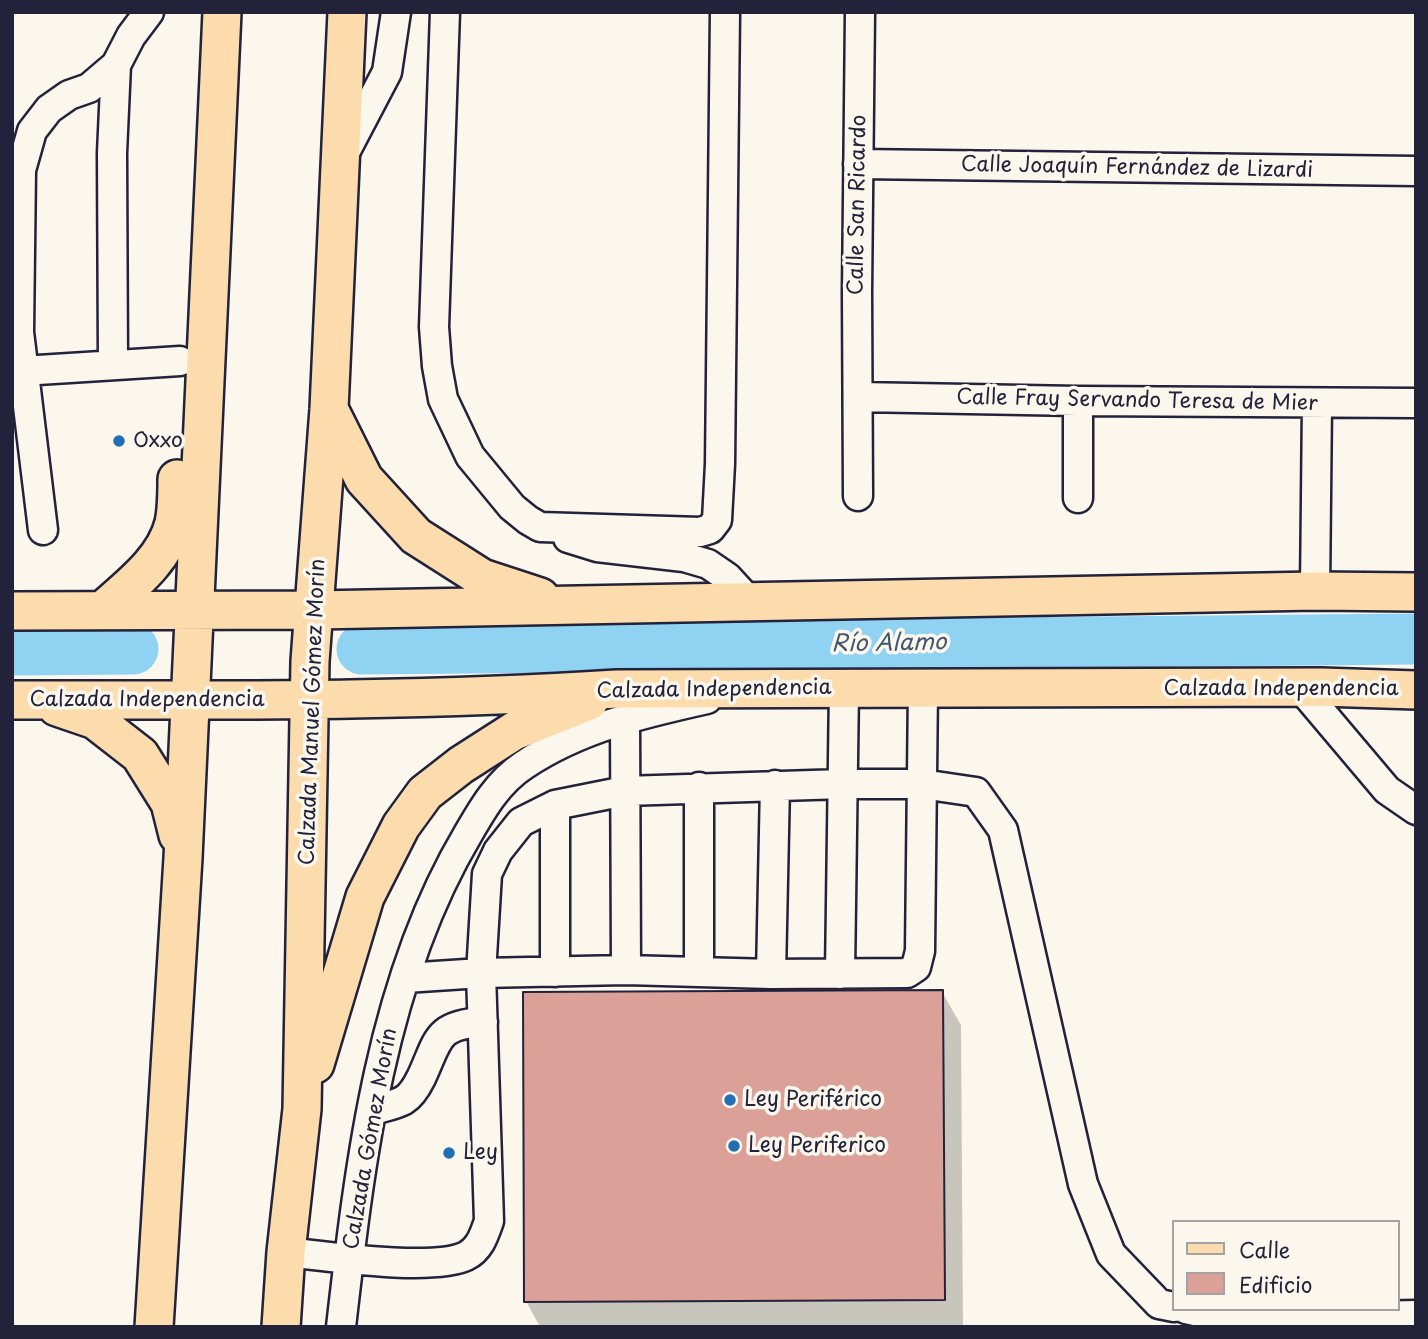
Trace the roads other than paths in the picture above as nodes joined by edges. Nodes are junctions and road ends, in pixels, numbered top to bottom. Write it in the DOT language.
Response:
graph roads {
  1 [pos="149,12"];
  2 [pos="222,12"];
  3 [pos="348,12"];
  4 [pos="396,12"];
  5 [pos="445,12"];
  6 [pos="725,12"];
  7 [pos="860,12"];
  8 [pos="116,65"];
  9 [pos="341,161"];
  10 [pos="858,164"];
  11 [pos="17,170"];
  12 [pos="1416,172"];
  13 [pos="210,267"];
  14 [pos="15,331"];
  15 [pos="180,361"];
  16 [pos="113,365"];
  17 [pos="22,371"];
  18 [pos="858,397"];
  19 [pos="1078,401"];
  20 [pos="1317,403"];
  21 [pos="1416,403"];
  22 [pos="329,409"];
  23 [pos="858,496"];
  24 [pos="1078,498"];
  25 [pos="540,527"];
  26 [pos="43,530"];
  27 [pos="1315,591"];
  28 [pos="1416,592"];
  29 [pos="750,602"];
  30 [pos="568,606"];
  31 [pos="103,610"];
  32 [pos="193,610"];
  33 [pos="315,610"];
  34 [pos="12,611"];
  35 [pos="1300,687"];
  36 [pos="844,688"];
  37 [pos="923,688"];
  38 [pos="1416,690"];
  39 [pos="310,699"];
  40 [pos="24,700"];
  41 [pos="191,701"];
  42 [pos="621,704"];
  43 [pos="843,784"];
  44 [pos="922,784"];
  45 [pos="775,785"];
  46 [pos="699,787"];
  47 [pos="625,791"];
  48 [pos="555,805"];
  49 [pos="1416,810"];
  50 [pos="183,858"];
  51 [pos="626,970"];
  52 [pos="555,972"];
  53 [pos="699,972"];
  54 [pos="481,973"];
  55 [pos="771,974"];
  56 [pos="841,974"];
  57 [pos="405,978"];
  58 [pos="483,1022"];
  59 [pos="302,1109"];
  60 [pos="373,1110"];
  61 [pos="286,1252"];
  62 [pos="350,1259"];
  63 [pos="1172,1307"];
  64 [pos="1195,1311"];
  65 [pos="1416,1315"];
  66 [pos="154,1327"];
  67 [pos="281,1327"];
  68 [pos="341,1327"];
  1 -- 8 [label="street"];
  2 -- 13 [label="main road"];
  3 -- 9 [label="main road, Calzada Manuel Gómez Morín"];
  4 -- 9 [label="street"];
  5 -- 25 [label="street"];
  6 -- 25 [label="street"];
  7 -- 10 [label="street, Calle San Ricardo"];
  8 -- 11 [label="street"];
  8 -- 16 [label="street"];
  9 -- 22 [label="main road, Calzada Manuel Gómez Morín"];
  10 -- 12 [label="street, Calle Joaquín Fernández de Lizardi"];
  10 -- 18 [label="street, Calle San Ricardo"];
  11 -- 14 [label="street"];
  13 -- 15 [label="main road"];
  13 -- 32 [label="main road"];
  14 -- 17 [label="street"];
  15 -- 16 [label="street"];
  15 -- 31 [label="main road"];
  16 -- 17 [label="street"];
  17 -- 26 [label="street"];
  18 -- 19 [label="street, Calle Fray Servando Teresa de Mier"];
  18 -- 23 [label="street, Calle San Ricardo"];
  19 -- 20 [label="street, Calle Fray Servando Teresa de Mier"];
  19 -- 24 [label="street"];
  20 -- 21 [label="street, Calle Fray Servando Teresa de Mier"];
  20 -- 27 [label="street"];
  22 -- 30 [label="main road"];
  22 -- 33 [label="main road, Calzada Manuel Gómez Morín"];
  25 -- 29 [label="street"];
  27 -- 28 [label="main road"];
  27 -- 29 [label="main road"];
  29 -- 30 [label="main road"];
  30 -- 33 [label="main road"];
  31 -- 32 [label="main road"];
  31 -- 34 [label="main road"];
  32 -- 33 [label="main road"];
  32 -- 41 [label="main road"];
  33 -- 39 [label="main road, Calzada Manuel Gómez Morín"];
  35 -- 37 [label="main road, Calzada Independencia"];
  35 -- 38 [label="main road, Calzada Independencia"];
  35 -- 49 [label="street"];
  36 -- 37 [label="main road, Calzada Independencia"];
  36 -- 42 [label="main road, Calzada Independencia"];
  36 -- 43 [label="street"];
  37 -- 44 [label="street"];
  39 -- 41 [label="main road, Calzada Independencia"];
  39 -- 42 [label="main road, Calzada Independencia"];
  39 -- 59 [label="main road, Calzada Manuel Gómez Morín"];
  40 -- 41 [label="main road, Calzada Independencia"];
  40 -- 50 [label="main road"];
  41 -- 50 [label="main road"];
  42 -- 47 [label="street"];
  42 -- 57 [label="street, Calzada Gómez Morín"];
  42 -- 59 [label="main road"];
  43 -- 44 [label="street"];
  43 -- 45 [label="street"];
  43 -- 56 [label="street"];
  44 -- 56 [label="street"];
  44 -- 63 [label="street"];
  45 -- 46 [label="street"];
  45 -- 55 [label="street"];
  46 -- 47 [label="street"];
  46 -- 53 [label="street"];
  47 -- 48 [label="street"];
  47 -- 51 [label="street"];
  48 -- 52 [label="street"];
  48 -- 54 [label="street"];
  50 -- 66 [label="main road"];
  51 -- 52 [label="street"];
  51 -- 53 [label="street"];
  52 -- 54 [label="street"];
  53 -- 55 [label="street"];
  54 -- 57 [label="street"];
  54 -- 58 [label="street"];
  55 -- 56 [label="street"];
  57 -- 60 [label="street, Calzada Gómez Morín"];
  58 -- 60 [label="street"];
  58 -- 62 [label="street"];
  59 -- 61 [label="main road, Calzada Manuel Gómez Morín"];
  60 -- 62 [label="street, Calzada Gómez Morín"];
  61 -- 62 [label="street"];
  61 -- 67 [label="main road, Calzada Manuel Gómez Morín"];
  62 -- 68 [label="street, Calzada Gómez Morín"];
  64 -- 65 [label="street"];
}
